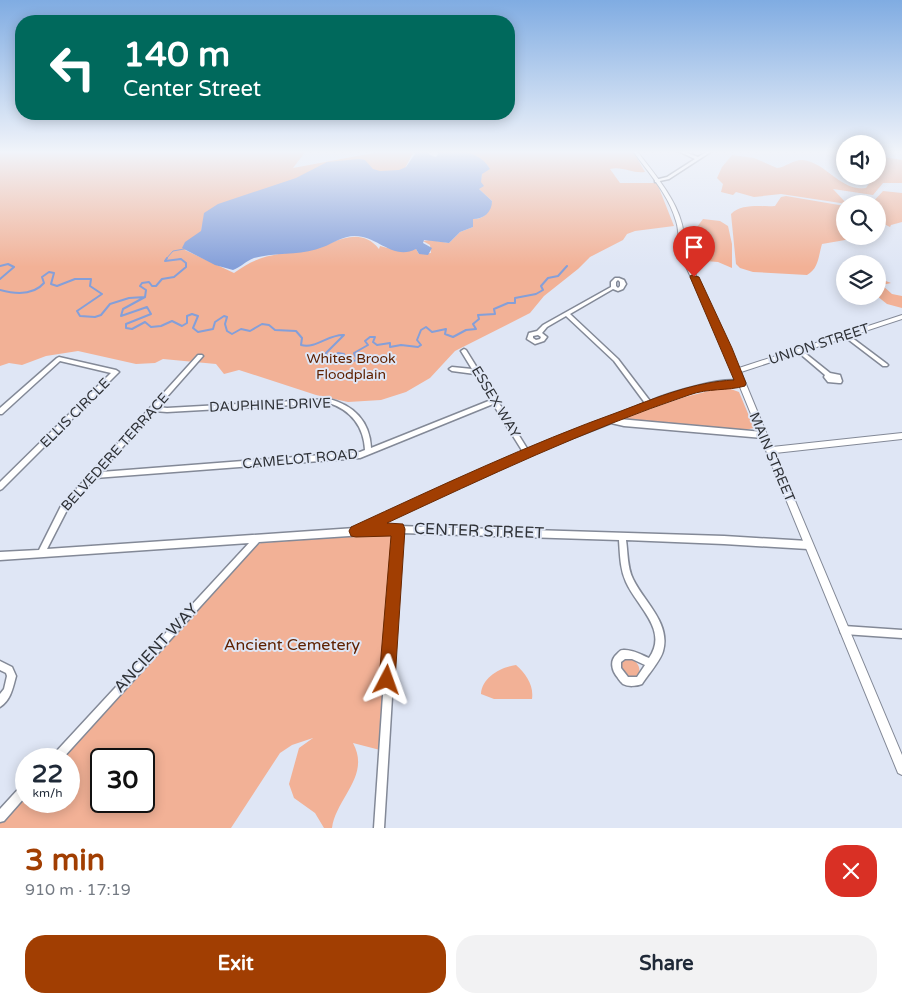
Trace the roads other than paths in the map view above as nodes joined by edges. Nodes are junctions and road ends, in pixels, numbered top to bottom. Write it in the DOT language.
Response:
graph roads {
  1 [pos="661,190"];
  2 [pos="614,287"];
  3 [pos="567,314"];
  4 [pos="902,317"];
  5 [pos="539,333"];
  6 [pos="847,336"];
  7 [pos="800,350"];
  8 [pos="464,352"];
  9 [pos="200,356"];
  10 [pos="885,365"];
  11 [pos="452,369"];
  12 [pos="736,371"];
  13 [pos="476,372"];
  14 [pos="829,375"];
  15 [pos="741,383"];
  16 [pos="494,401"];
  17 [pos="650,404"];
  18 [pos="153,409"];
  19 [pos="0,412"];
  20 [pos="611,420"];
  21 [pos="763,435"];
  22 [pos="902,436"];
  23 [pos="368,439"];
  24 [pos="379,446"];
  25 [pos="770,450"];
  26 [pos="368,452"];
  27 [pos="527,453"];
  28 [pos="95,475"];
  29 [pos="0,487"];
  30 [pos="398,529"];
  31 [pos="356,531"];
  32 [pos="622,537"];
  33 [pos="258,538"];
  34 [pos="808,545"];
  35 [pos="41,553"];
  36 [pos="0,556"];
  37 [pos="844,630"];
  38 [pos="902,634"];
  39 [pos="651,663"];
  40 [pos="0,665"];
  41 [pos="0,702"];
  42 [pos="65,748"];
  43 [pos="902,769"];
  44 [pos="15,801"];
  45 [pos="0,817"];
  46 [pos="378,828"];
  1 -- 12 [label="main road, MAIN STREET"];
  2 -- 3 [label="street"];
  3 -- 5 [label="street"];
  3 -- 17 [label="street"];
  4 -- 6 [label="main road, UNION STREET"];
  6 -- 7 [label="main road, UNION STREET"];
  6 -- 10 [label="street"];
  7 -- 12 [label="main road, UNION STREET"];
  7 -- 14 [label="street"];
  8 -- 13 [label="street, ESSEX WAY"];
  9 -- 18 [label="street, BELVEDERE TERRACE"];
  11 -- 13 [label="street"];
  12 -- 15 [label="main road, MAIN STREET"];
  13 -- 16 [label="street, ESSEX WAY"];
  15 -- 17 [label="street"];
  15 -- 21 [label="main road, MAIN STREET"];
  16 -- 24 [label="street, CAMELOT ROAD"];
  16 -- 27 [label="street, ESSEX WAY"];
  17 -- 20 [label="street"];
  18 -- 23 [label="street, DAUPHINE DRIVE"];
  18 -- 28 [label="street, BELVEDERE TERRACE"];
  19 -- 29 [label="street, ELLIS CIRCLE"];
  20 -- 21 [label="street"];
  20 -- 27 [label="street"];
  21 -- 25 [label="main road, MAIN STREET"];
  22 -- 25 [label="main road"];
  23 -- 24 [label="street"];
  23 -- 26 [label="street, DAUPHINE DRIVE"];
  24 -- 26 [label="street, CAMELOT ROAD"];
  25 -- 34 [label="main road, MAIN STREET"];
  26 -- 28 [label="street, CAMELOT ROAD"];
  27 -- 31 [label="street"];
  28 -- 35 [label="street, BELVEDERE TERRACE"];
  30 -- 31 [label="street, CENTER STREET"];
  30 -- 32 [label="street, CENTER STREET"];
  30 -- 46 [label="street"];
  31 -- 33 [label="street, CENTER STREET"];
  32 -- 34 [label="street, CENTER STREET"];
  32 -- 39 [label="street"];
  33 -- 35 [label="street, CENTER STREET"];
  33 -- 42 [label="street, ANCIENT WAY"];
  34 -- 37 [label="main road, MAIN STREET"];
  35 -- 36 [label="street, CENTER STREET"];
  37 -- 38 [label="street"];
  37 -- 43 [label="main road, MAIN STREET"];
  40 -- 41 [label="street"];
  44 -- 45 [label="street"];
}
